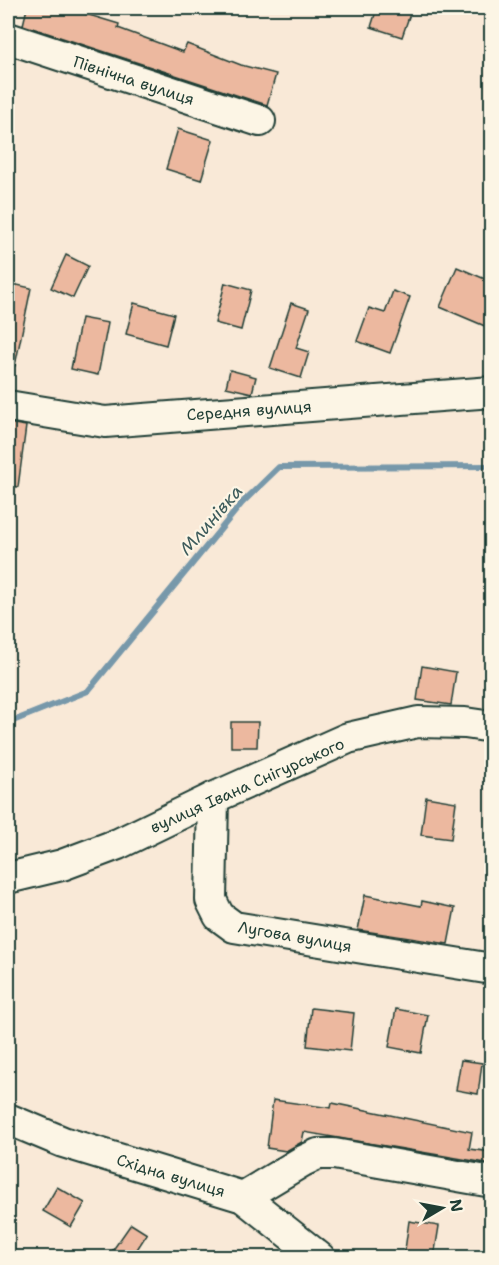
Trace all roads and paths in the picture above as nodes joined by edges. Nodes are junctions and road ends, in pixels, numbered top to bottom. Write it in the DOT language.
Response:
graph roads {
  1 [pos="8,38"];
  2 [pos="260,121"];
  3 [pos="492,392"];
  4 [pos="8,406"];
  5 [pos="492,727"];
  6 [pos="213,798"];
  7 [pos="8,878"];
  8 [pos="492,969"];
  9 [pos="8,1119"];
  10 [pos="492,1182"];
  11 [pos="243,1197"];
  12 [pos="320,1257"];
  1 -- 2 [label="street, Північна вулиця"];
  3 -- 4 [label="street, Середня вулиця"];
  5 -- 6 [label="street, вулиця Івана Снігурського"];
  6 -- 7 [label="street, вулиця Івана Снігурського"];
  6 -- 8 [label="street, Лугова вулиця"];
  9 -- 11 [label="street, Східна вулиця"];
  10 -- 11 [label="street"];
  11 -- 12 [label="street, Східна вулиця"];
}
